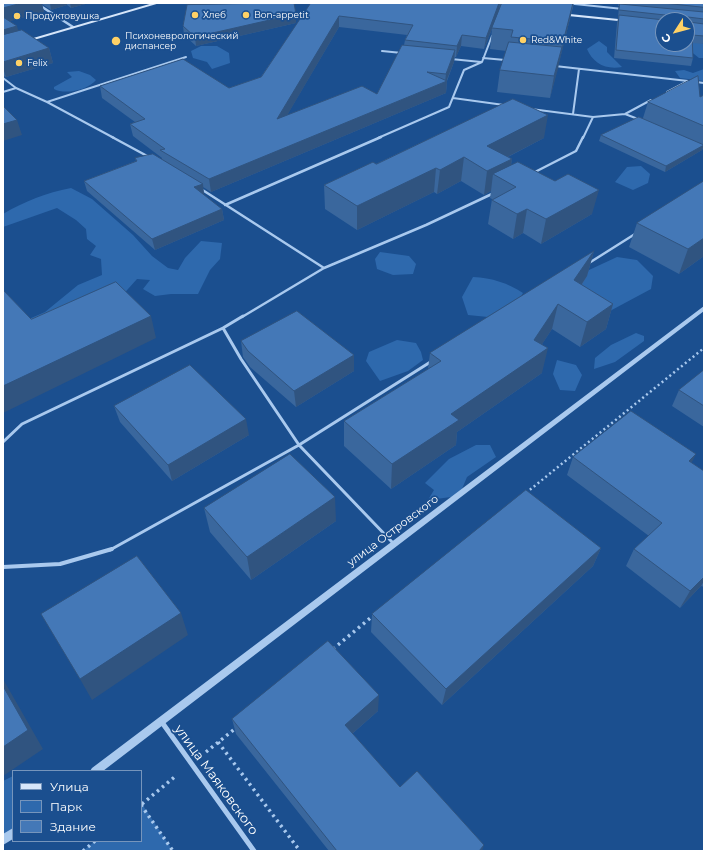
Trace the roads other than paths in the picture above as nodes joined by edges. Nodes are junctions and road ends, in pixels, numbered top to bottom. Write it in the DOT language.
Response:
graph roads {
  1 [pos="36,3"];
  2 [pos="155,3"];
  3 [pos="565,3"];
  4 [pos="627,9"];
  5 [pos="555,14"];
  6 [pos="636,22"];
  7 [pos="73,27"];
  8 [pos="493,33"];
  9 [pos="17,44"];
  10 [pos="382,51"];
  11 [pos="405,54"];
  12 [pos="186,57"];
  13 [pos="483,58"];
  14 [pos="451,59"];
  15 [pos="505,60"];
  16 [pos="482,62"];
  17 [pos="550,65"];
  18 [pos="579,69"];
  19 [pos="3,78"];
  20 [pos="688,81"];
  21 [pos="704,83"];
  22 [pos="16,88"];
  23 [pos="3,92"];
  24 [pos="660,95"];
  25 [pos="453,98"];
  26 [pos="653,99"];
  27 [pos="47,102"];
  28 [pos="505,105"];
  29 [pos="528,108"];
  30 [pos="573,114"];
  31 [pos="625,114"];
  32 [pos="593,117"];
  33 [pos="640,120"];
  34 [pos="151,159"];
  35 [pos="527,176"];
  36 [pos="196,186"];
  37 [pos="499,190"];
  38 [pos="225,205"];
  39 [pos="636,233"];
  40 [pos="582,267"];
  41 [pos="324,268"];
  42 [pos="704,308"];
  43 [pos="223,328"];
  44 [pos="434,360"];
  45 [pos="3,442"];
  46 [pos="299,445"];
  47 [pos="394,545"];
  48 [pos="3,567"];
  49 [pos="161,721"];
  50 [pos="96,770"];
  51 [pos="12,834"];
  52 [pos="3,840"];
  53 [pos="254,851"];
  1 -- 7 [label="street"];
  2 -- 7 [label="main road"];
  3 -- 4 [label="lane"];
  5 -- 6 [label="main road"];
  7 -- 9 [label="main road"];
  8 -- 13 [label="lane"];
  10 -- 11 [label="lane"];
  12 -- 27 [label="lane"];
  13 -- 15 [label="lane"];
  13 -- 16 [label="lane"];
  14 -- 16 [label="lane"];
  16 -- 25 [label="lane"];
  17 -- 18 [label="lane"];
  18 -- 20 [label="lane"];
  18 -- 30 [label="lane"];
  19 -- 22 [label="lane"];
  20 -- 21 [label="lane"];
  20 -- 24 [label="lane"];
  22 -- 23 [label="lane"];
  22 -- 27 [label="lane"];
  25 -- 28 [label="lane"];
  25 -- 38 [label="lane"];
  26 -- 31 [label="lane"];
  27 -- 34 [label="lane"];
  29 -- 30 [label="lane"];
  30 -- 32 [label="lane"];
  31 -- 32 [label="lane"];
  31 -- 33 [label="lane"];
  32 -- 35 [label="lane"];
  36 -- 38 [label="lane"];
  37 -- 41 [label="lane"];
  38 -- 41 [label="lane"];
  39 -- 40 [label="lane"];
  41 -- 43 [label="lane"];
  42 -- 47 [label="street, улица Островского"];
  43 -- 45 [label="lane"];
  43 -- 46 [label="lane"];
  44 -- 46 [label="lane"];
  46 -- 47 [label="lane"];
  46 -- 48 [label="lane"];
  47 -- 49 [label="street, улица Островского"];
  49 -- 50 [label="street, улица Островского"];
  49 -- 53 [label="street, улица Маяковского"];
  51 -- 52 [label="street"];
}
